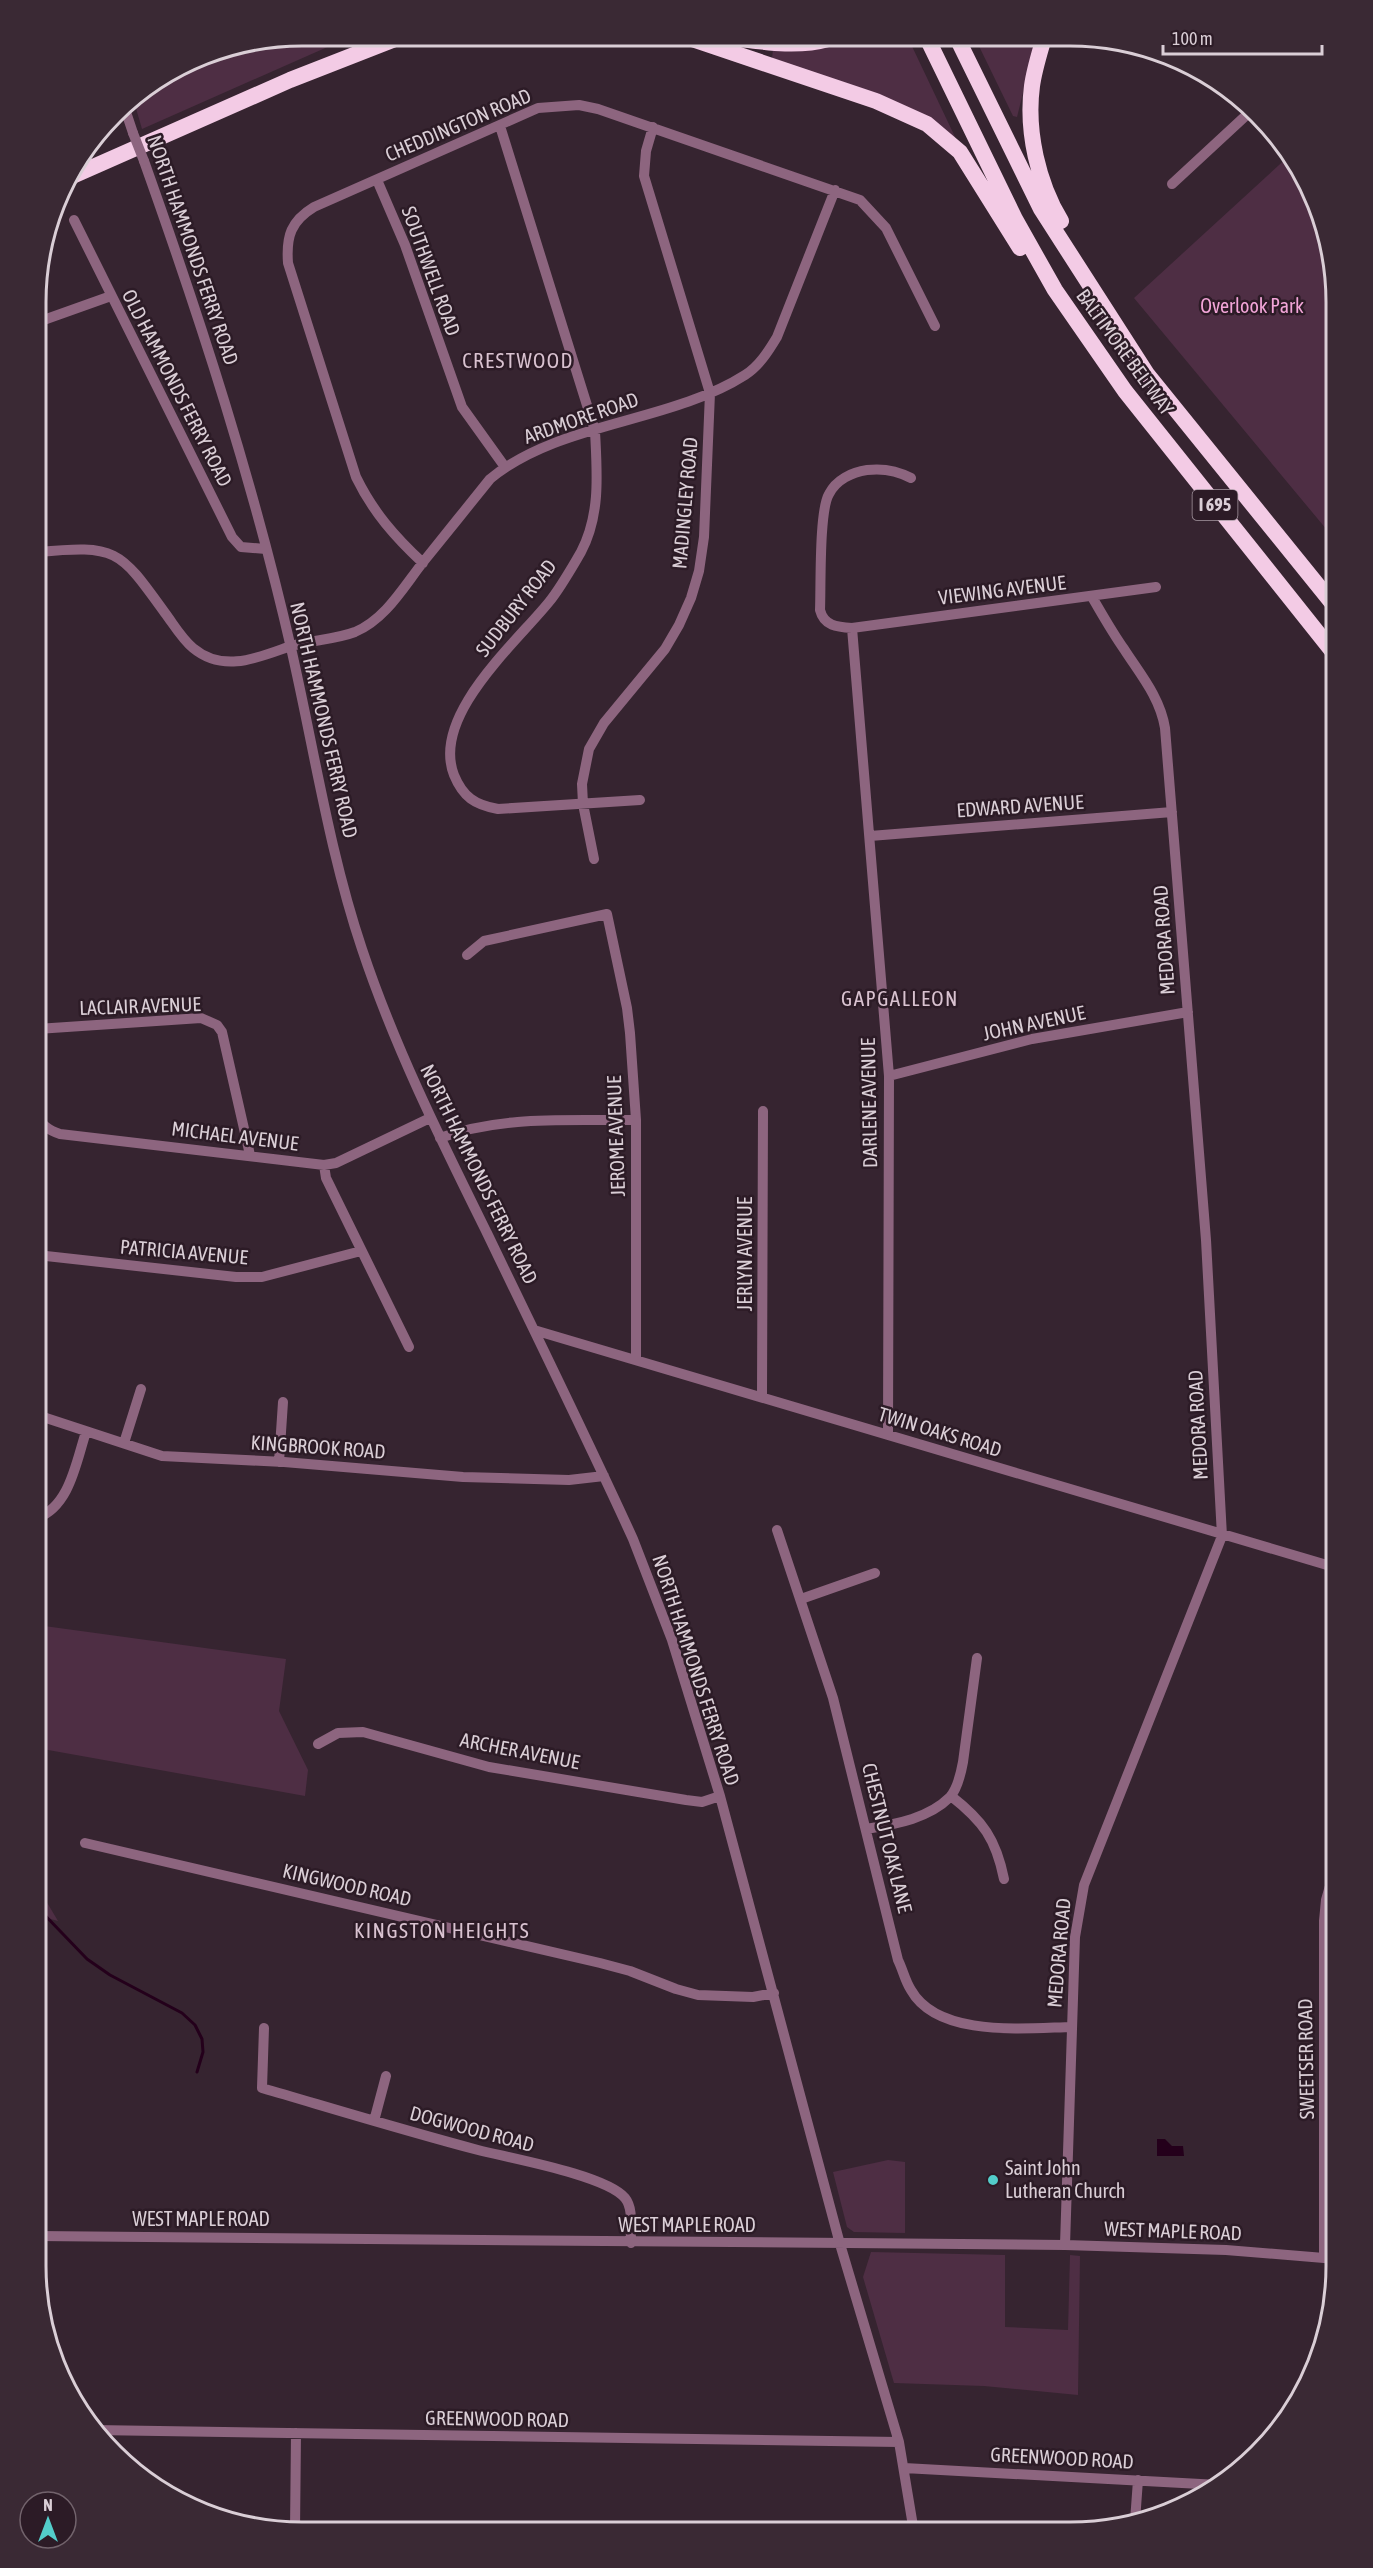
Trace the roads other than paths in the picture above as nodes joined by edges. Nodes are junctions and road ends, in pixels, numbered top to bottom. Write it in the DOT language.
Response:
graph roads {
  1 [pos="377,46"];
  2 [pos="712,46"];
  3 [pos="931,46"];
  4 [pos="961,46"];
  5 [pos="1042,46"];
  6 [pos="128,115"];
  7 [pos="1246,116"];
  8 [pos="500,126"];
  9 [pos="653,127"];
  10 [pos="83,172"];
  11 [pos="377,180"];
  12 [pos="1172,184"];
  13 [pos="835,190"];
  14 [pos="74,220"];
  15 [pos="111,296"];
  16 [pos="1104,306"];
  17 [pos="46,319"];
  18 [pos="935,326"];
  19 [pos="1096,350"];
  20 [pos="710,393"];
  21 [pos="595,431"];
  22 [pos="504,467"];
  23 [pos="911,478"];
  24 [pos="266,549"];
  25 [pos="46,552"];
  26 [pos="423,563"];
  27 [pos="1156,587"];
  28 [pos="1092,597"];
  29 [pos="1327,597"];
  30 [pos="852,628"];
  31 [pos="1327,644"];
  32 [pos="291,646"];
  33 [pos="640,800"];
  34 [pos="583,804"];
  35 [pos="1172,812"];
  36 [pos="870,836"];
  37 [pos="594,859"];
  38 [pos="467,955"];
  39 [pos="1188,1012"];
  40 [pos="46,1028"];
  41 [pos="889,1076"];
  42 [pos="763,1111"];
  43 [pos="430,1118"];
  44 [pos="636,1120"];
  45 [pos="46,1128"];
  46 [pos="440,1138"];
  47 [pos="250,1155"];
  48 [pos="324,1165"];
  49 [pos="361,1251"];
  50 [pos="46,1256"];
  51 [pos="534,1330"];
  52 [pos="410,1347"];
  53 [pos="636,1359"];
  54 [pos="141,1389"];
  55 [pos="762,1397"];
  56 [pos="283,1402"];
  57 [pos="46,1417"];
  58 [pos="86,1432"];
  59 [pos="888,1435"];
  60 [pos="124,1443"];
  61 [pos="279,1461"];
  62 [pos="604,1476"];
  63 [pos="46,1514"];
  64 [pos="777,1530"];
  65 [pos="1222,1536"];
  66 [pos="1327,1566"];
  67 [pos="875,1574"];
  68 [pos="801,1599"];
  69 [pos="977,1658"];
  70 [pos="318,1744"];
  71 [pos="720,1796"];
  72 [pos="951,1796"];
  73 [pos="866,1829"];
  74 [pos="85,1843"];
  75 [pos="1004,1879"];
  76 [pos="1327,1908"];
  77 [pos="774,1993"];
  78 [pos="1072,2027"];
  79 [pos="264,2028"];
  80 [pos="386,2076"];
  81 [pos="374,2121"];
  82 [pos="46,2236"];
  83 [pos="631,2242"];
  84 [pos="840,2244"];
  85 [pos="1065,2245"];
  86 [pos="1324,2257"];
  87 [pos="1327,2258"];
  88 [pos="107,2430"];
  89 [pos="296,2433"];
  90 [pos="899,2442"];
  91 [pos="904,2468"];
  92 [pos="1137,2480"];
  93 [pos="1204,2484"];
  94 [pos="1135,2513"];
  95 [pos="295,2522"];
  96 [pos="912,2522"];
  1 -- 10 [label="highway"];
  2 -- 19 [label="highway"];
  3 -- 19 [label="highway, BALTIMORE BELTWAY / I 695"];
  4 -- 16 [label="highway, BALTIMORE BELTWAY / I 695"];
  5 -- 16 [label="highway"];
  6 -- 24 [label="street, NORTH HAMMONDS FERRY ROAD, bridge"];
  7 -- 12 [label="street"];
  8 -- 9 [label="street, CHEDDINGTON ROAD"];
  8 -- 11 [label="street, CHEDDINGTON ROAD"];
  8 -- 21 [label="street, SUDBURY ROAD"];
  9 -- 13 [label="street, CHEDDINGTON ROAD"];
  9 -- 20 [label="street, MADINGLEY ROAD"];
  11 -- 22 [label="street, SOUTHWELL ROAD"];
  11 -- 26 [label="street, CHEDDINGTON ROAD"];
  13 -- 18 [label="street, CHEDDINGTON ROAD"];
  13 -- 20 [label="street, ARDMORE ROAD"];
  14 -- 15 [label="street, OLD HAMMONDS FERRY ROAD"];
  15 -- 17 [label="street"];
  15 -- 24 [label="street, OLD HAMMONDS FERRY ROAD"];
  16 -- 29 [label="highway, BALTIMORE BELTWAY / I 695"];
  19 -- 31 [label="highway, BALTIMORE BELTWAY / I 695"];
  20 -- 21 [label="street, ARDMORE ROAD"];
  20 -- 34 [label="street, MADINGLEY ROAD"];
  21 -- 22 [label="street, ARDMORE ROAD"];
  21 -- 34 [label="street, SUDBURY ROAD"];
  22 -- 26 [label="street, ARDMORE ROAD"];
  23 -- 30 [label="street"];
  24 -- 32 [label="street, NORTH HAMMONDS FERRY ROAD"];
  25 -- 32 [label="street, ARDMORE ROAD"];
  26 -- 32 [label="street, ARDMORE ROAD"];
  27 -- 28 [label="street, VIEWING AVENUE"];
  28 -- 30 [label="street, VIEWING AVENUE"];
  28 -- 35 [label="street, MEDORA ROAD"];
  30 -- 36 [label="street, DARLENE AVENUE"];
  32 -- 43 [label="street, NORTH HAMMONDS FERRY ROAD"];
  33 -- 34 [label="street, SUDBURY ROAD"];
  34 -- 37 [label="street, MADINGLEY ROAD"];
  35 -- 36 [label="street, EDWARD AVENUE"];
  35 -- 39 [label="street, MEDORA ROAD"];
  36 -- 41 [label="street, DARLENE AVENUE"];
  38 -- 44 [label="street, JEROME AVENUE"];
  39 -- 41 [label="street, JOHN AVENUE"];
  39 -- 65 [label="street, MEDORA ROAD"];
  40 -- 47 [label="street, LACLAIR AVENUE"];
  41 -- 59 [label="street, DARLENE AVENUE"];
  42 -- 55 [label="street, JERLYN AVENUE"];
  43 -- 46 [label="street, NORTH HAMMONDS FERRY ROAD"];
  43 -- 48 [label="street, MICHAEL AVENUE"];
  44 -- 46 [label="street"];
  44 -- 53 [label="street, JEROME AVENUE"];
  45 -- 47 [label="street, MICHAEL AVENUE"];
  46 -- 51 [label="street, NORTH HAMMONDS FERRY ROAD"];
  47 -- 48 [label="street, MICHAEL AVENUE"];
  48 -- 49 [label="street"];
  49 -- 50 [label="street, PATRICIA AVENUE"];
  49 -- 52 [label="street"];
  51 -- 53 [label="street, TWIN OAKS ROAD"];
  51 -- 62 [label="street, NORTH HAMMONDS FERRY ROAD"];
  53 -- 55 [label="street, TWIN OAKS ROAD"];
  54 -- 60 [label="street"];
  55 -- 59 [label="street, TWIN OAKS ROAD"];
  56 -- 61 [label="street"];
  57 -- 58 [label="street, KINGBROOK ROAD"];
  58 -- 60 [label="street, KINGBROOK ROAD"];
  58 -- 63 [label="street"];
  59 -- 65 [label="street, TWIN OAKS ROAD"];
  60 -- 61 [label="street, KINGBROOK ROAD"];
  61 -- 62 [label="street, KINGBROOK ROAD"];
  62 -- 71 [label="street, NORTH HAMMONDS FERRY ROAD"];
  64 -- 68 [label="street, CHESTNUT OAK LANE"];
  65 -- 66 [label="street, TWIN OAKS ROAD"];
  65 -- 78 [label="street, MEDORA ROAD"];
  67 -- 68 [label="street"];
  68 -- 73 [label="street, CHESTNUT OAK LANE"];
  69 -- 72 [label="street"];
  70 -- 71 [label="street, ARCHER AVENUE"];
  71 -- 77 [label="street, NORTH HAMMONDS FERRY ROAD"];
  72 -- 73 [label="street"];
  72 -- 75 [label="street"];
  73 -- 78 [label="street, CHESTNUT OAK LANE"];
  74 -- 77 [label="street, KINGWOOD ROAD"];
  76 -- 86 [label="street, SWEETSER ROAD"];
  77 -- 84 [label="street, NORTH HAMMONDS FERRY ROAD"];
  78 -- 85 [label="street, MEDORA ROAD"];
  79 -- 81 [label="street, DOGWOOD ROAD"];
  80 -- 81 [label="street"];
  81 -- 83 [label="street, DOGWOOD ROAD"];
  82 -- 83 [label="street, WEST MAPLE ROAD"];
  83 -- 84 [label="street, WEST MAPLE ROAD"];
  84 -- 85 [label="street, WEST MAPLE ROAD"];
  84 -- 90 [label="street, NORTH HAMMONDS FERRY ROAD"];
  85 -- 86 [label="street, WEST MAPLE ROAD"];
  86 -- 87 [label="street, WEST MAPLE ROAD"];
  88 -- 89 [label="street, GREENWOOD ROAD"];
  89 -- 90 [label="street, GREENWOOD ROAD"];
  89 -- 95 [label="street"];
  90 -- 91 [label="street, NORTH HAMMONDS FERRY ROAD"];
  91 -- 92 [label="street, GREENWOOD ROAD"];
  91 -- 96 [label="street, NORTH HAMMONDS FERRY ROAD"];
  92 -- 93 [label="street, GREENWOOD ROAD"];
  92 -- 94 [label="street"];
}
